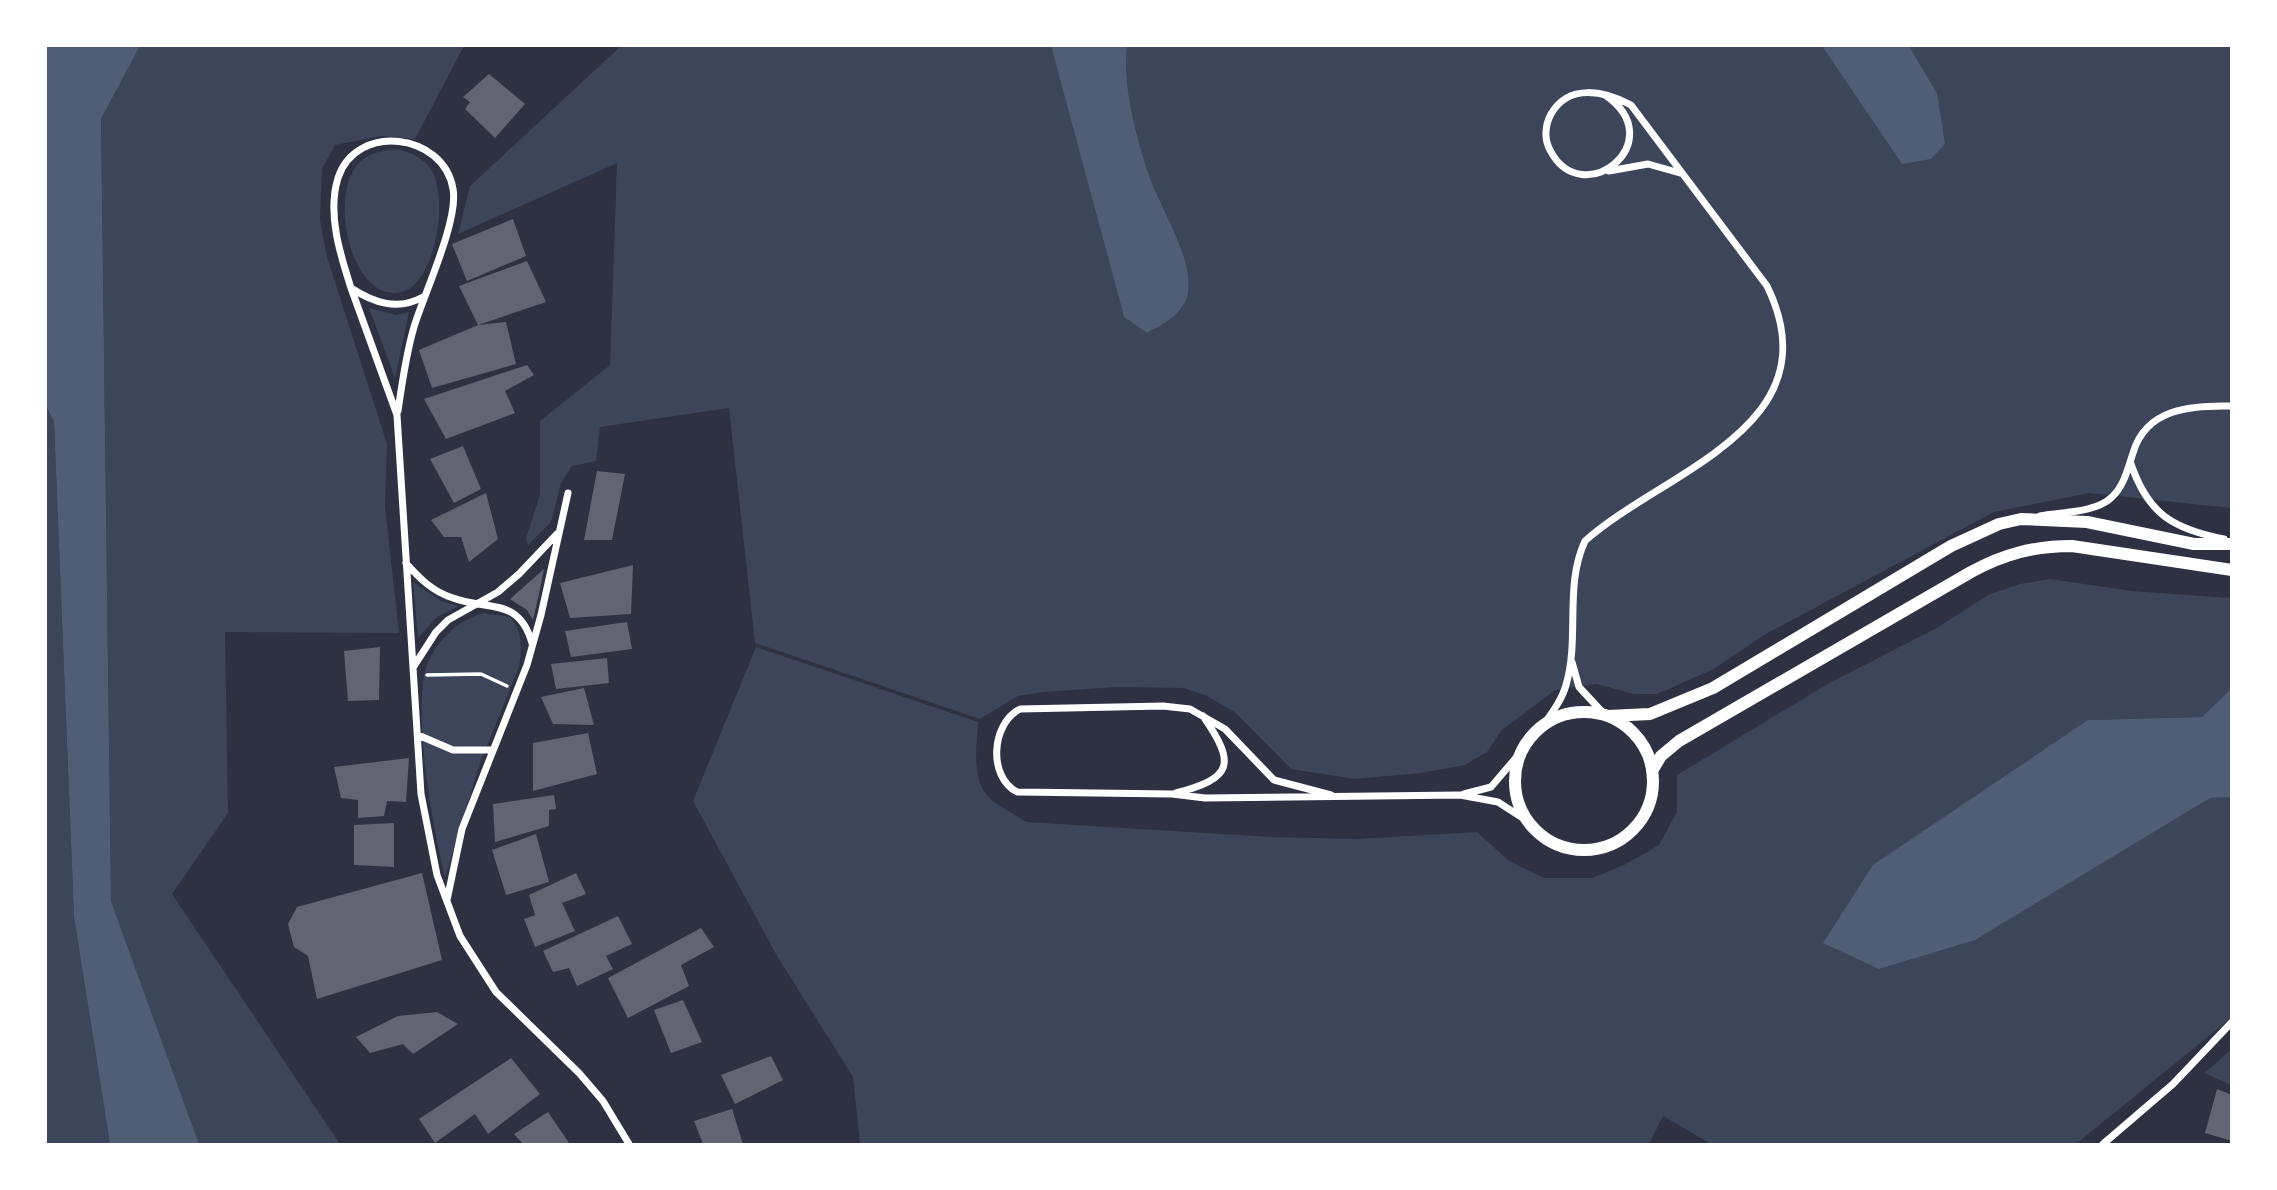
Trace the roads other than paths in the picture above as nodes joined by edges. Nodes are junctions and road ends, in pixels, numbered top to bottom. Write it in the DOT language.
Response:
graph roads {
  1 [pos="1605,95"];
  2 [pos="1604,172"];
  3 [pos="1680,173"];
  4 [pos="351,288"];
  5 [pos="423,297"];
  6 [pos="2231,406"];
  7 [pos="397,415"];
  8 [pos="2131,464"];
  9 [pos="568,493"];
  10 [pos="2021,519"];
  11 [pos="558,533"];
  12 [pos="2231,542"];
  13 [pos="405,562"];
  14 [pos="2231,570"];
  15 [pos="481,603"];
  16 [pos="532,645"];
  17 [pos="1572,661"];
  18 [pos="414,666"];
  19 [pos="1201,714"];
  20 [pos="1606,716"];
  21 [pos="1542,727"];
  22 [pos="418,736"];
  23 [pos="491,750"];
  24 [pos="1520,753"];
  25 [pos="1652,771"];
  26 [pos="1172,794"];
  27 [pos="1331,795"];
  28 [pos="1460,795"];
  29 [pos="1529,822"];
  30 [pos="446,903"];
  31 [pos="2231,1022"];
  32 [pos="629,1144"];
  33 [pos="2103,1144"];
  1 -- 2 [label="street"];
  1 -- 2 [label="street"];
  1 -- 3 [label="street"];
  2 -- 3 [label="street"];
  3 -- 17 [label="street"];
  4 -- 5 [label="street"];
  4 -- 5 [label="street"];
  4 -- 7 [label="street"];
  5 -- 7 [label="street"];
  6 -- 8 [label="street"];
  7 -- 13 [label="street"];
  8 -- 10 [label="street"];
  8 -- 12 [label="street"];
  9 -- 11 [label="street"];
  10 -- 12 [label="street"];
  10 -- 20 [label="street"];
  11 -- 15 [label="street"];
  11 -- 16 [label="street"];
  13 -- 15 [label="street"];
  13 -- 18 [label="street"];
  14 -- 25 [label="street"];
  15 -- 16 [label="street"];
  15 -- 18 [label="street"];
  16 -- 23 [label="street"];
  17 -- 20 [label="street"];
  17 -- 21 [label="street"];
  18 -- 22 [label="street"];
  19 -- 26 [label="street"];
  19 -- 26 [label="street"];
  19 -- 27 [label="street"];
  20 -- 21 [label="street"];
  20 -- 25 [label="street"];
  21 -- 24 [label="street"];
  22 -- 23 [label="street"];
  22 -- 30 [label="street"];
  23 -- 30 [label="street"];
  24 -- 28 [label="street"];
  24 -- 29 [label="street"];
  25 -- 29 [label="street"];
  26 -- 27 [label="street"];
  27 -- 28 [label="street"];
  28 -- 29 [label="street"];
  30 -- 32 [label="street"];
  31 -- 33 [label="street"];
}
